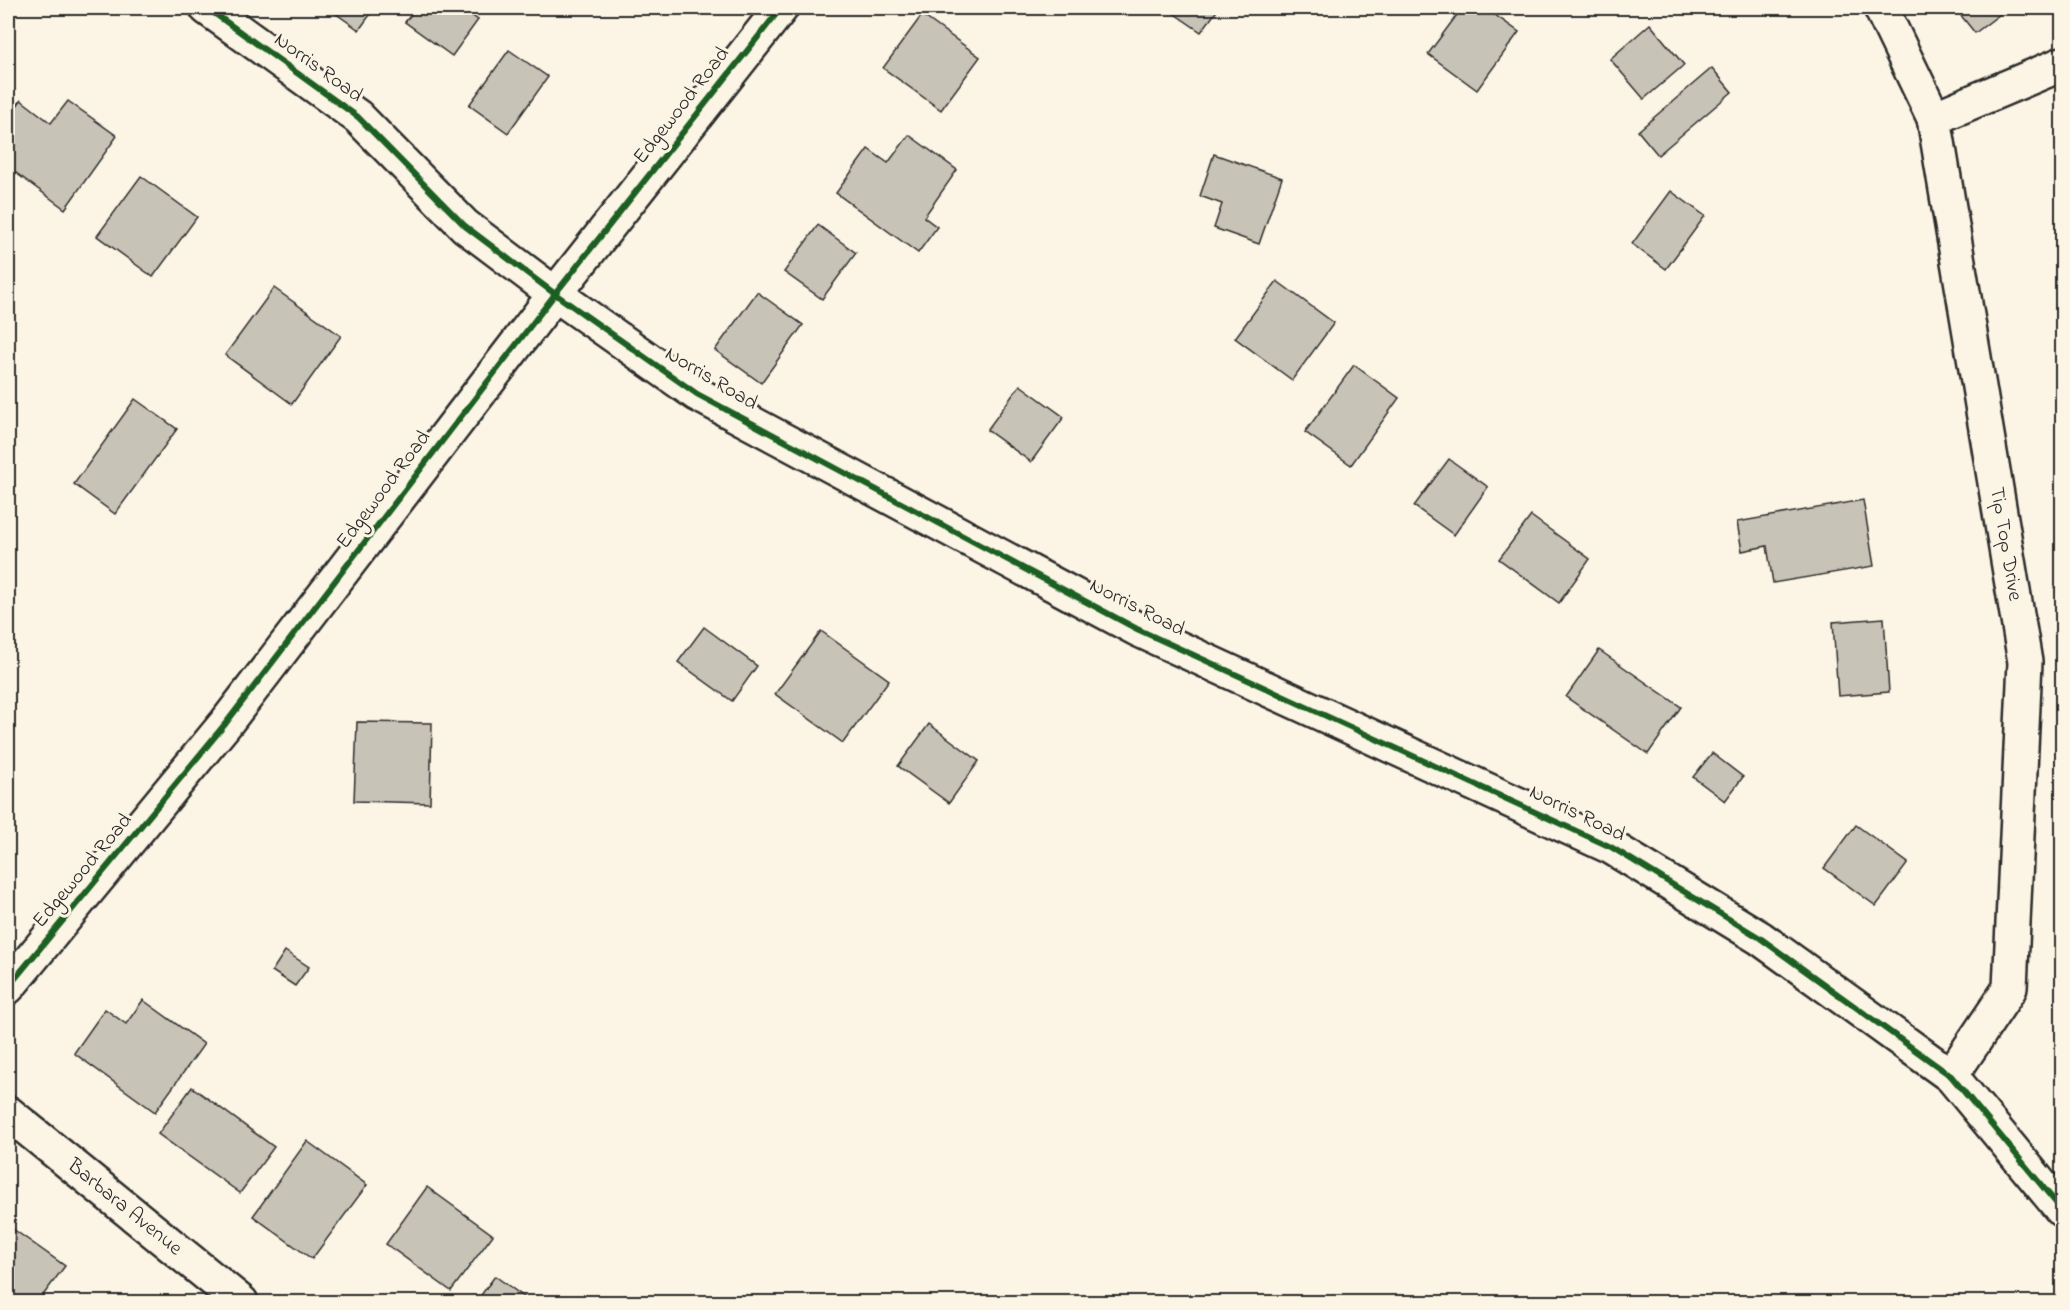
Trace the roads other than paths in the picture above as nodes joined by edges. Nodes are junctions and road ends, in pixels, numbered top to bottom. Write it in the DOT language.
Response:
graph roads {
  1 [pos="207,8"];
  2 [pos="780,8"];
  3 [pos="1881,8"];
  4 [pos="2062,64"];
  5 [pos="1935,118"];
  6 [pos="555,294"];
  7 [pos="8,987"];
  8 [pos="1951,1076"];
  9 [pos="8,1113"];
  10 [pos="2062,1210"];
  11 [pos="241,1302"];
  1 -- 6 [label="street, Norris Road"];
  2 -- 6 [label="street, Edgewood Road"];
  3 -- 5 [label="street, Tip Top Drive"];
  4 -- 5 [label="street"];
  5 -- 8 [label="street, Tip Top Drive"];
  6 -- 7 [label="street, Edgewood Road"];
  6 -- 8 [label="street, Norris Road"];
  8 -- 10 [label="street, Norris Road"];
  9 -- 11 [label="street, Barbara Avenue"];
}
